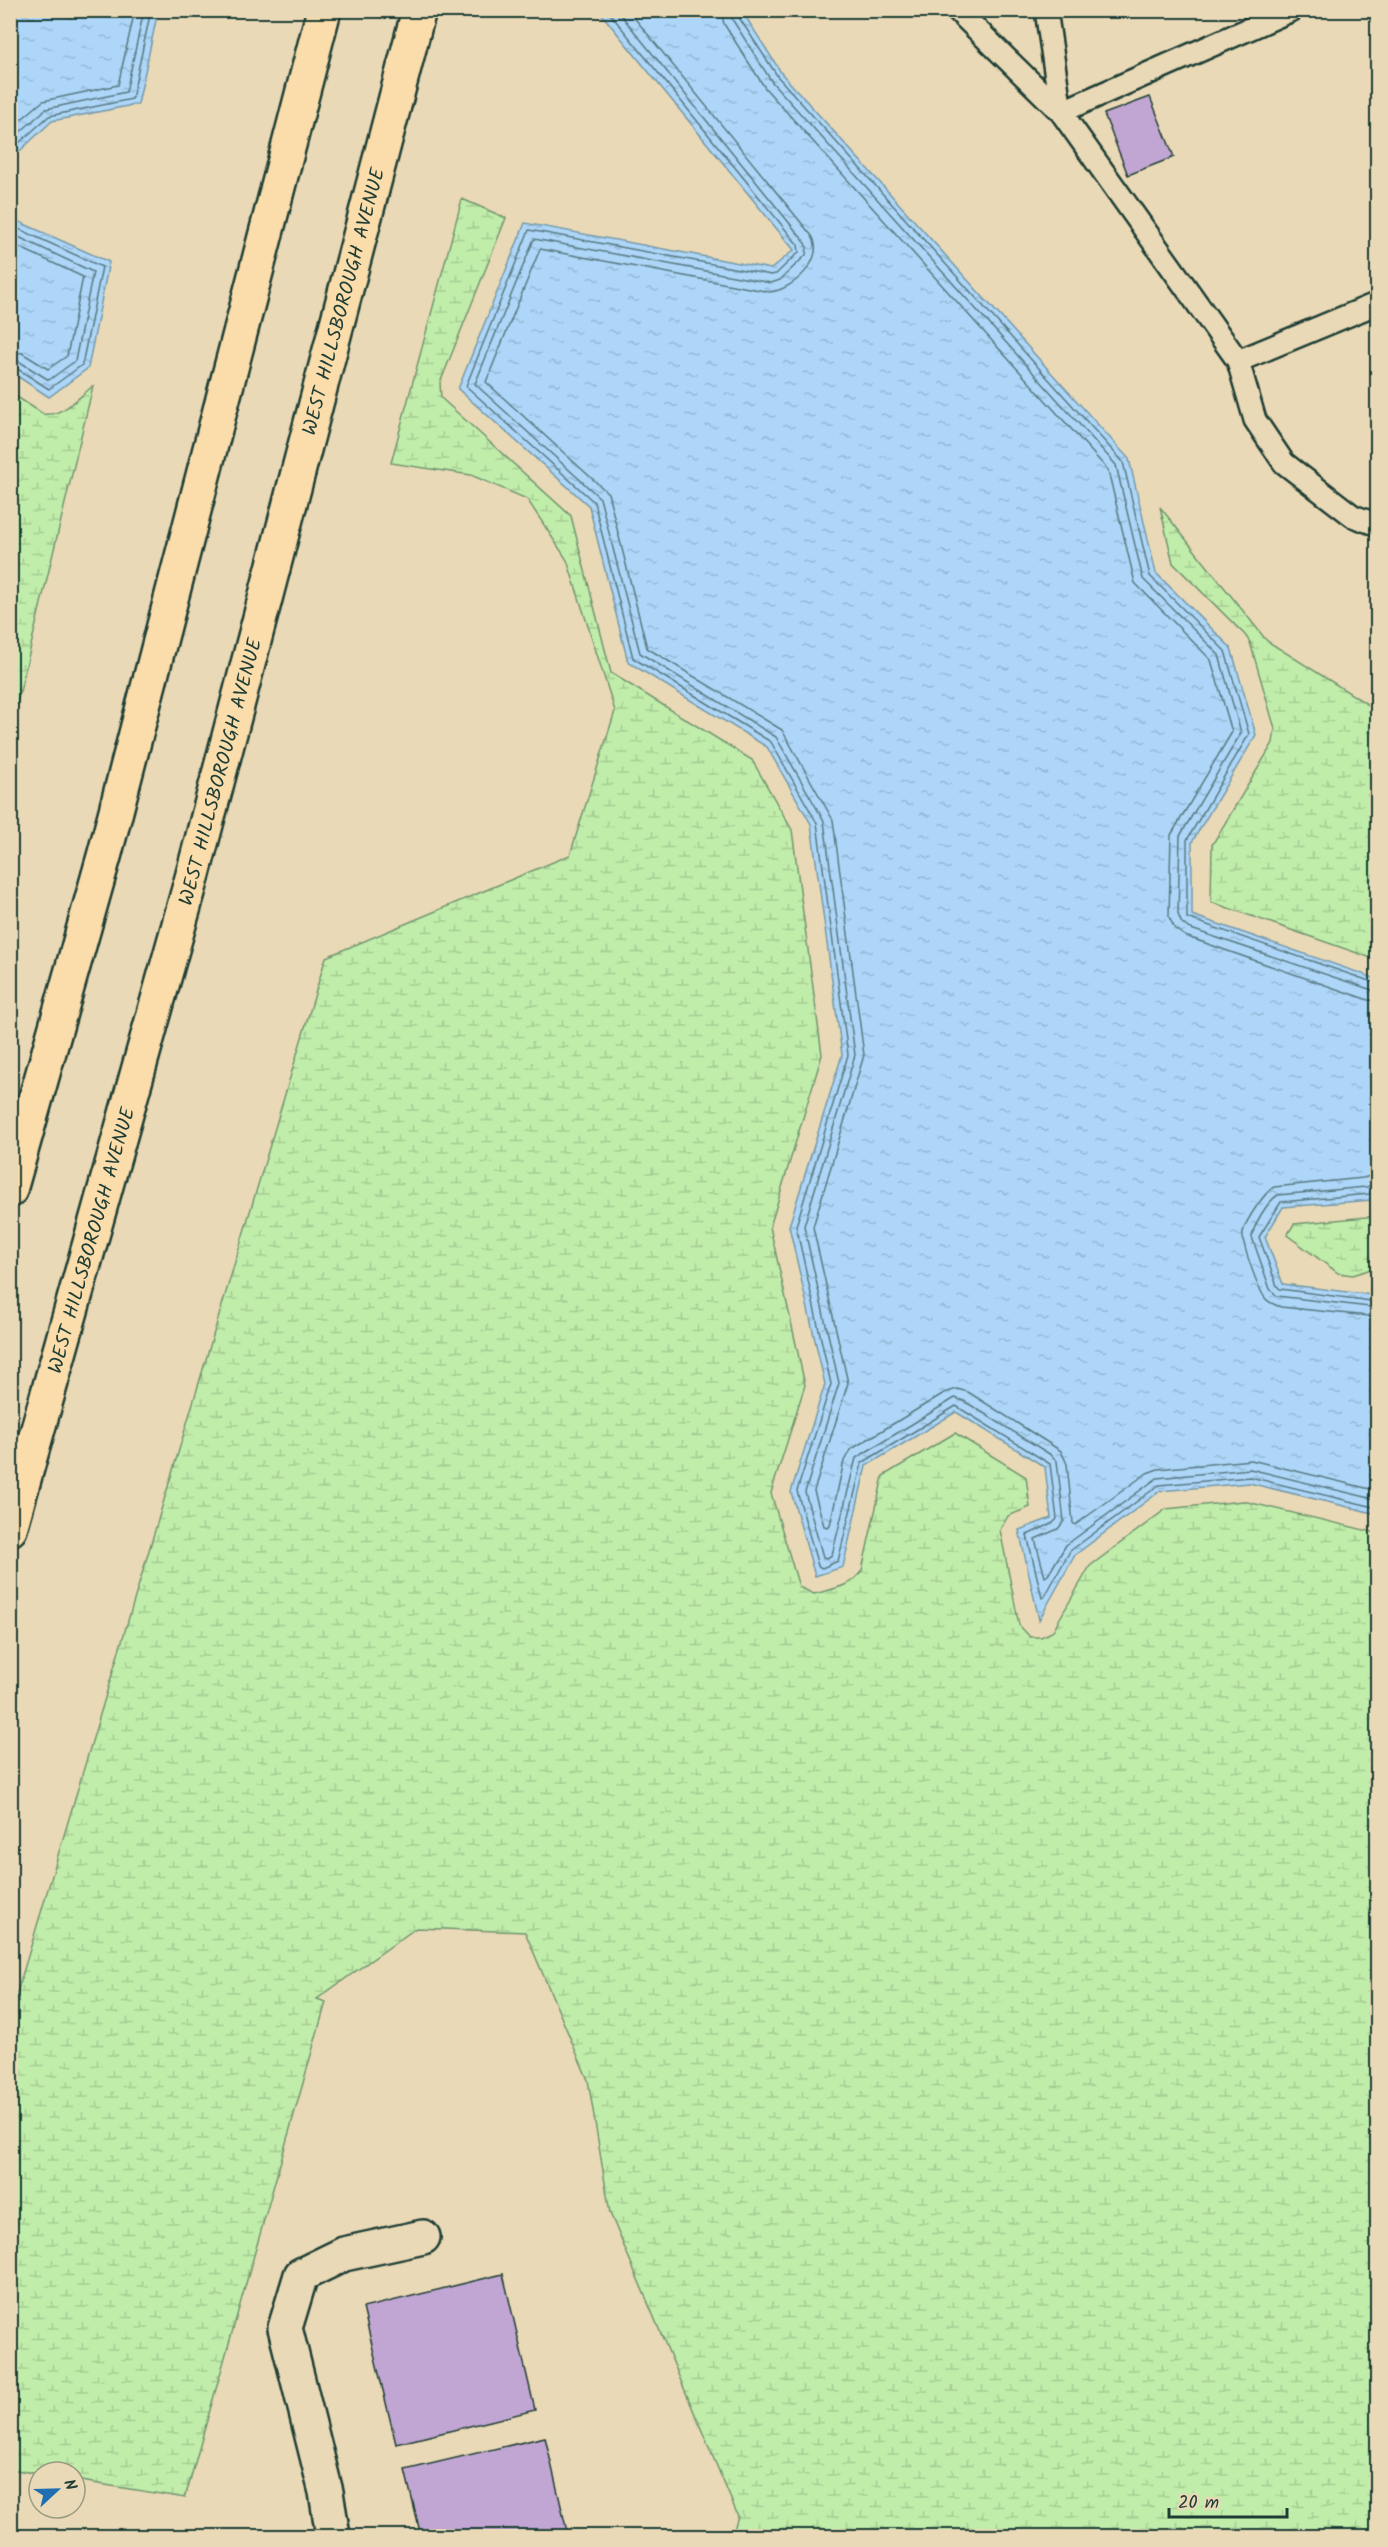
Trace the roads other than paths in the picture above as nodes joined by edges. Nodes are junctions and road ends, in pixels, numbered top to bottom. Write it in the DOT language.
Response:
graph roads {
  1 [pos="324,10"];
  2 [pos="419,10"];
  3 [pos="957,10"];
  4 [pos="1046,10"];
  5 [pos="1292,10"];
  6 [pos="1061,112"];
  7 [pos="1377,303"];
  8 [pos="1238,361"];
  9 [pos="1377,525"];
  10 [pos="10,1190"];
  11 [pos="10,1530"];
  12 [pos="423,2237"];
  13 [pos="333,2536"];
  1 -- 10 [label="main road"];
  2 -- 11 [label="main road, WEST HILLSBOROUGH AVENUE"];
  3 -- 6 [label="lane"];
  4 -- 6 [label="lane"];
  5 -- 6 [label="lane"];
  6 -- 8 [label="lane"];
  7 -- 8 [label="lane"];
  8 -- 9 [label="lane"];
  12 -- 13 [label="street"];
}
